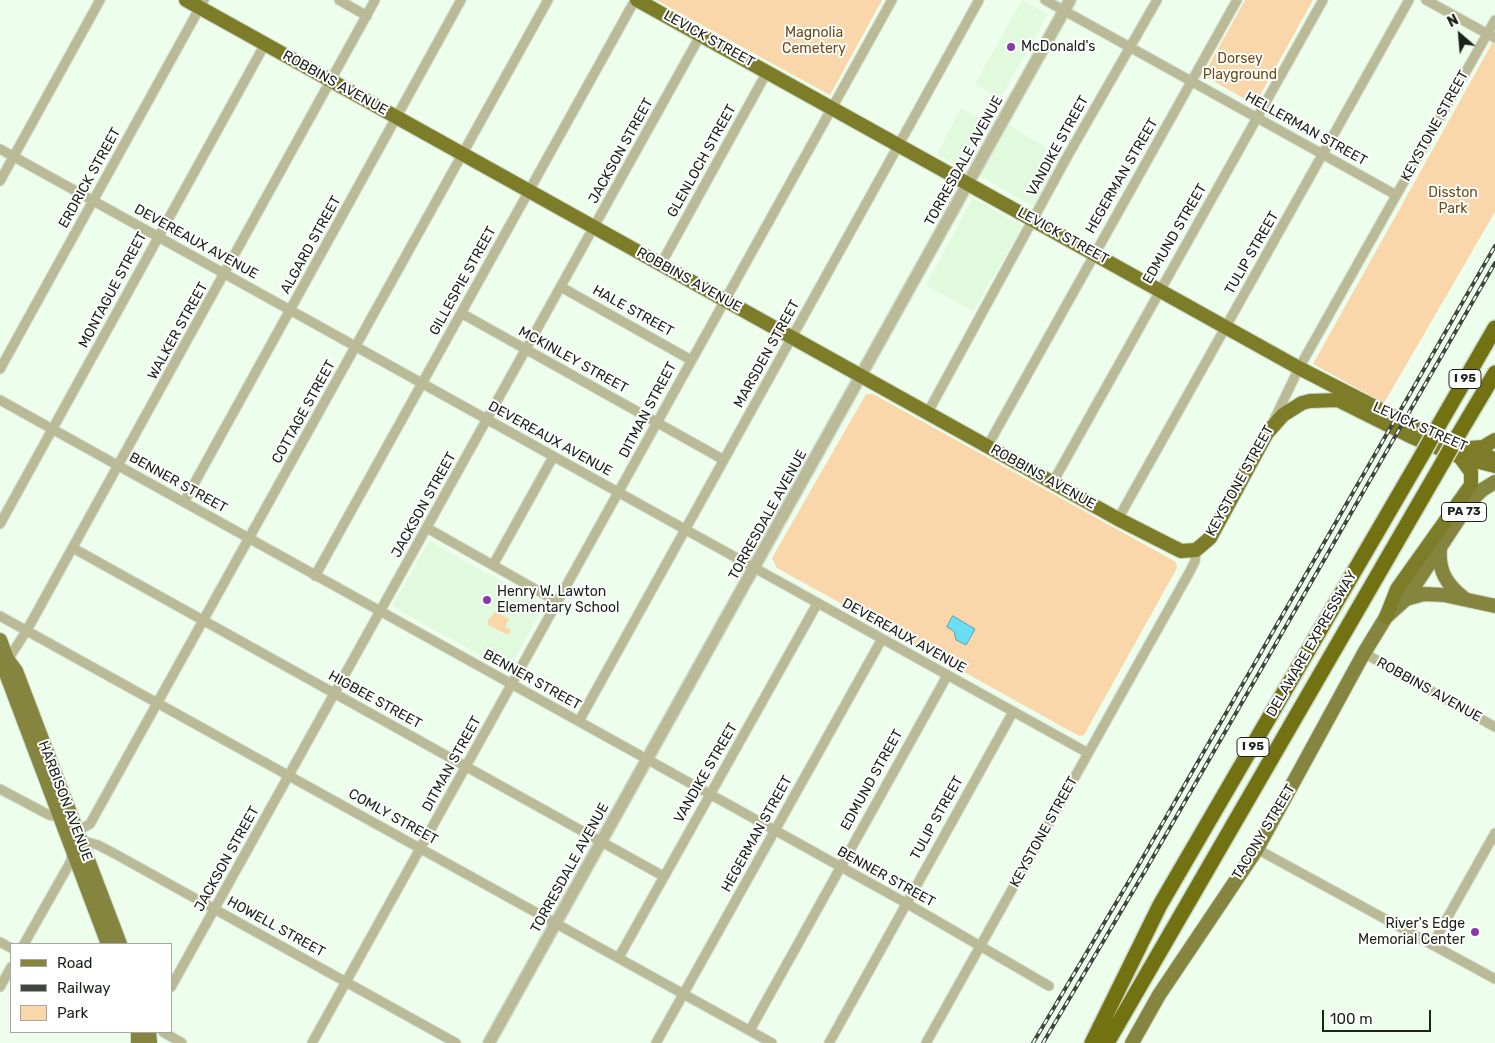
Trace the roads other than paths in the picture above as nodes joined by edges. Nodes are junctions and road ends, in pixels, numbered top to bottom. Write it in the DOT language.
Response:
graph roads {
  1 [pos="100,0"];
  2 [pos="186,0"];
  3 [pos="339,0"];
  4 [pos="375,0"];
  5 [pos="461,0"];
  6 [pos="548,0"];
  7 [pos="636,0"];
  8 [pos="892,0"];
  9 [pos="979,0"];
  10 [pos="1045,0"];
  11 [pos="1070,0"];
  12 [pos="1157,0"];
  13 [pos="1237,0"];
  14 [pos="1323,0"];
  15 [pos="1409,0"];
  16 [pos="1426,0"];
  17 [pos="202,4"];
  18 [pos="1064,11"];
  19 [pos="366,16"];
  20 [pos="1495,20"];
  21 [pos="700,36"];
  22 [pos="1491,36"];
  23 [pos="265,44"];
  24 [pos="1130,48"];
  25 [pos="767,72"];
  26 [pos="330,81"];
  27 [pos="1192,81"];
  28 [pos="832,107"];
  29 [pos="396,117"];
  30 [pos="1257,118"];
  31 [pos="897,144"];
  32 [pos="0,149"];
  33 [pos="1324,154"];
  34 [pos="463,155"];
  35 [pos="14,156"];
  36 [pos="0,181"];
  37 [pos="968,183"];
  38 [pos="528,190"];
  39 [pos="1396,195"];
  40 [pos="93,201"];
  41 [pos="1033,220"];
  42 [pos="594,228"];
  43 [pos="157,237"];
  44 [pos="1094,254"];
  45 [pos="660,264"];
  46 [pos="225,274"];
  47 [pos="562,287"];
  48 [pos="1159,290"];
  49 [pos="725,300"];
  50 [pos="291,310"];
  51 [pos="461,314"];
  52 [pos="1226,326"];
  53 [pos="1495,328"];
  54 [pos="792,337"];
  55 [pos="356,347"];
  56 [pos="527,350"];
  57 [pos="691,360"];
  58 [pos="1299,368"];
  59 [pos="0,369"];
  60 [pos="1495,373"];
  61 [pos="862,376"];
  62 [pos="422,384"];
  63 [pos="0,400"];
  64 [pos="928,412"];
  65 [pos="487,420"];
  66 [pos="658,423"];
  67 [pos="52,430"];
  68 [pos="1267,433"];
  69 [pos="1495,440"];
  70 [pos="988,445"];
  71 [pos="1461,448"];
  72 [pos="553,457"];
  73 [pos="1495,459"];
  74 [pos="724,460"];
  75 [pos="118,466"];
  76 [pos="1495,466"];
  77 [pos="1053,482"];
  78 [pos="1495,482"];
  79 [pos="619,493"];
  80 [pos="184,502"];
  81 [pos="1118,519"];
  82 [pos="0,524"];
  83 [pos="427,528"];
  84 [pos="684,529"];
  85 [pos="249,539"];
  86 [pos="73,548"];
  87 [pos="1440,548"];
  88 [pos="1196,550"];
  89 [pos="493,565"];
  90 [pos="755,569"];
  91 [pos="315,576"];
  92 [pos="1406,599"];
  93 [pos="1466,600"];
  94 [pos="558,602"];
  95 [pos="817,604"];
  96 [pos="1495,606"];
  97 [pos="381,612"];
  98 [pos="0,616"];
  99 [pos="1386,616"];
  100 [pos="204,621"];
  101 [pos="27,630"];
  102 [pos="0,640"];
  103 [pos="882,640"];
  104 [pos="1364,653"];
  105 [pos="7,660"];
  106 [pos="0,672"];
  107 [pos="947,676"];
  108 [pos="512,685"];
  109 [pos="335,694"];
  110 [pos="159,702"];
  111 [pos="1012,712"];
  112 [pos="578,721"];
  113 [pos="1495,727"];
  114 [pos="1088,753"];
  115 [pos="648,761"];
  116 [pos="467,767"];
  117 [pos="290,776"];
  118 [pos="0,789"];
  119 [pos="710,794"];
  120 [pos="60,818"];
  121 [pos="775,831"];
  122 [pos="1495,833"];
  123 [pos="76,840"];
  124 [pos="601,841"];
  125 [pos="421,848"];
  126 [pos="1257,849"];
  127 [pos="839,867"];
  128 [pos="663,876"];
  129 [pos="906,903"];
  130 [pos="215,909"];
  131 [pos="556,923"];
  132 [pos="25,943"];
  133 [pos="108,943"];
  134 [pos="120,943"];
  135 [pos="1432,945"];
  136 [pos="980,947"];
  137 [pos="619,957"];
  138 [pos="10,969"];
  139 [pos="1495,979"];
  140 [pos="346,983"];
  141 [pos="172,985"];
  142 [pos="1049,986"];
  143 [pos="0,987"];
  144 [pos="683,994"];
  145 [pos="750,1030"];
  146 [pos="165,1033"];
  147 [pos="182,1043"];
  148 [pos="312,1043"];
  149 [pos="456,1043"];
  150 [pos="489,1043"];
  151 [pos="656,1043"];
  152 [pos="772,1043"];
  153 [pos="828,1043"];
  154 [pos="926,1043"];
  155 [pos="1092,1043"];
  156 [pos="1107,1043"];
  157 [pos="1132,1043"];
  1 -- 35 [label="street"];
  2 -- 17 [label="highway, ROBBINS AVENUE"];
  3 -- 19 [label="street"];
  4 -- 19 [label="street, WALKER STREET"];
  5 -- 29 [label="street, ALGARD STREET"];
  6 -- 34 [label="street, COTTAGE STREET"];
  7 -- 21 [label="highway, LEVICK STREET"];
  7 -- 38 [label="street, GILLESPIE STREET"];
  8 -- 28 [label="street, DITMAN STREET"];
  9 -- 31 [label="street, MARSDEN STREET"];
  10 -- 18 [label="street, HELLERMAN STREET"];
  11 -- 18 [label="street, TORRESDALE AVENUE"];
  12 -- 24 [label="street, VANDIKE STREET"];
  13 -- 27 [label="street, HEGERMAN STREET"];
  14 -- 30 [label="street, EDMUND STREET"];
  15 -- 33 [label="street, TULIP STREET"];
  16 -- 22 [label="street"];
  17 -- 23 [label="highway, ROBBINS AVENUE"];
  17 -- 40 [label="street, ERDRICK STREET"];
  18 -- 24 [label="street, HELLERMAN STREET"];
  18 -- 37 [label="street, TORRESDALE AVENUE"];
  19 -- 26 [label="street, WALKER STREET"];
  20 -- 22 [label="street, KEYSTONE STREET"];
  21 -- 25 [label="highway, LEVICK STREET"];
  21 -- 42 [label="street, JACKSON STREET"];
  22 -- 39 [label="street, KEYSTONE STREET"];
  23 -- 26 [label="highway, ROBBINS AVENUE"];
  23 -- 43 [label="street, MONTAGUE STREET"];
  24 -- 27 [label="street, HELLERMAN STREET"];
  24 -- 41 [label="street, VANDIKE STREET"];
  25 -- 28 [label="highway, LEVICK STREET"];
  25 -- 45 [label="street, GLENLOCH STREET"];
  26 -- 29 [label="highway, ROBBINS AVENUE"];
  26 -- 46 [label="street, WALKER STREET"];
  27 -- 30 [label="street, HELLERMAN STREET"];
  27 -- 44 [label="street, HEGERMAN STREET"];
  28 -- 31 [label="highway, LEVICK STREET"];
  28 -- 49 [label="street, DITMAN STREET"];
  29 -- 34 [label="highway, ROBBINS AVENUE"];
  29 -- 50 [label="street, ALGARD STREET"];
  30 -- 33 [label="street, HELLERMAN STREET"];
  30 -- 48 [label="street, EDMUND STREET"];
  31 -- 37 [label="highway, LEVICK STREET"];
  31 -- 54 [label="street, MARSDEN STREET"];
  32 -- 35 [label="street, DEVEREAUX AVENUE"];
  33 -- 39 [label="street, HELLERMAN STREET"];
  33 -- 52 [label="street, TULIP STREET"];
  34 -- 38 [label="highway, ROBBINS AVENUE"];
  34 -- 55 [label="street, COTTAGE STREET"];
  35 -- 36 [label="street"];
  35 -- 40 [label="street, DEVEREAUX AVENUE"];
  37 -- 41 [label="highway, LEVICK STREET"];
  37 -- 61 [label="street, TORRESDALE AVENUE"];
  38 -- 42 [label="highway, ROBBINS AVENUE"];
  38 -- 51 [label="street, GILLESPIE STREET"];
  39 -- 58 [label="street, KEYSTONE STREET"];
  40 -- 43 [label="street, DEVEREAUX AVENUE"];
  40 -- 59 [label="street, ERDRICK STREET"];
  41 -- 44 [label="highway, LEVICK STREET"];
  41 -- 64 [label="street, VANDIKE STREET"];
  42 -- 45 [label="highway, ROBBINS AVENUE"];
  42 -- 47 [label="street, JACKSON STREET"];
  43 -- 46 [label="street, DEVEREAUX AVENUE"];
  43 -- 67 [label="street, MONTAGUE STREET"];
  44 -- 48 [label="highway, LEVICK STREET"];
  44 -- 70 [label="street, HEGERMAN STREET"];
  45 -- 49 [label="highway, ROBBINS AVENUE"];
  46 -- 50 [label="street, DEVEREAUX AVENUE"];
  46 -- 75 [label="street, WALKER STREET"];
  47 -- 56 [label="street, JACKSON STREET"];
  47 -- 57 [label="street, HALE STREET"];
  48 -- 52 [label="highway, LEVICK STREET"];
  48 -- 77 [label="street, EDMUND STREET"];
  49 -- 54 [label="highway, ROBBINS AVENUE"];
  49 -- 57 [label="street, DITMAN STREET"];
  50 -- 55 [label="street, DEVEREAUX AVENUE"];
  50 -- 80 [label="street, ALGARD STREET"];
  51 -- 56 [label="street, MCKINLEY STREET"];
  51 -- 62 [label="street, GILLESPIE STREET"];
  52 -- 58 [label="highway, LEVICK STREET"];
  52 -- 81 [label="street, TULIP STREET"];
  53 -- 155 [label="highway, DELAWARE EXPRESSWAY / I 95, bridge"];
  54 -- 61 [label="highway, ROBBINS AVENUE"];
  54 -- 74 [label="street, MARSDEN STREET"];
  55 -- 62 [label="street, DEVEREAUX AVENUE"];
  55 -- 85 [label="street, COTTAGE STREET"];
  56 -- 65 [label="street, JACKSON STREET"];
  56 -- 66 [label="street, MCKINLEY STREET"];
  57 -- 66 [label="street, DITMAN STREET"];
  58 -- 68 [label="street, KEYSTONE STREET"];
  58 -- 71 [label="highway, LEVICK STREET"];
  60 -- 71 [label="highway, DELAWARE EXPRESSWAY / I 95"];
  61 -- 64 [label="highway, ROBBINS AVENUE"];
  61 -- 90 [label="street, TORRESDALE AVENUE"];
  62 -- 65 [label="street, DEVEREAUX AVENUE"];
  62 -- 91 [label="street, GILLESPIE STREET"];
  63 -- 67 [label="street, BENNER STREET"];
  64 -- 70 [label="highway, ROBBINS AVENUE"];
  65 -- 72 [label="street, DEVEREAUX AVENUE"];
  65 -- 83 [label="street, JACKSON STREET"];
  66 -- 74 [label="street, MCKINLEY STREET"];
  66 -- 79 [label="street, DITMAN STREET"];
  67 -- 75 [label="street, BENNER STREET"];
  67 -- 82 [label="street, MONTAGUE STREET"];
  68 -- 71 [label="highway, LEVICK STREET"];
  68 -- 88 [label="highway, KEYSTONE STREET"];
  69 -- 71 [label="highway"];
  70 -- 77 [label="highway, ROBBINS AVENUE"];
  71 -- 73 [label="highway, LEVICK STREET"];
  71 -- 76 [label="highway, LEVICK STREET"];
  71 -- 99 [label="highway"];
  71 -- 156 [label="highway, DELAWARE EXPRESSWAY / I 95, bridge"];
  72 -- 79 [label="street, DEVEREAUX AVENUE"];
  72 -- 89 [label="street"];
  74 -- 84 [label="street, MARSDEN STREET"];
  75 -- 80 [label="street, BENNER STREET"];
  75 -- 86 [label="street, WALKER STREET"];
  77 -- 81 [label="highway, ROBBINS AVENUE"];
  78 -- 87 [label="main road, PA 73"];
  79 -- 84 [label="street, DEVEREAUX AVENUE"];
  79 -- 94 [label="street, DITMAN STREET"];
  80 -- 85 [label="street, BENNER STREET"];
  81 -- 88 [label="highway, ROBBINS AVENUE"];
  83 -- 89 [label="street"];
  83 -- 97 [label="street, JACKSON STREET"];
  84 -- 90 [label="street, DEVEREAUX AVENUE"];
  84 -- 112 [label="street, MARSDEN STREET"];
  85 -- 91 [label="street, BENNER STREET"];
  85 -- 100 [label="street, COTTAGE STREET"];
  86 -- 100 [label="street, HIGBEE STREET"];
  86 -- 101 [label="street, WALKER STREET"];
  87 -- 92 [label="main road"];
  87 -- 93 [label="main road"];
  88 -- 114 [label="street, KEYSTONE STREET"];
  89 -- 94 [label="street"];
  90 -- 95 [label="street, DEVEREAUX AVENUE"];
  90 -- 115 [label="street, TORRESDALE AVENUE"];
  91 -- 97 [label="street, BENNER STREET"];
  92 -- 93 [label="main road"];
  92 -- 99 [label="main road, TACONY STREET"];
  93 -- 96 [label="main road"];
  94 -- 108 [label="street, DITMAN STREET"];
  95 -- 103 [label="street, DEVEREAUX AVENUE"];
  95 -- 119 [label="street, VANDIKE STREET"];
  97 -- 108 [label="street, BENNER STREET"];
  97 -- 109 [label="street, JACKSON STREET"];
  98 -- 101 [label="street, COMLY STREET"];
  99 -- 104 [label="main road, TACONY STREET"];
  100 -- 109 [label="street, HIGBEE STREET"];
  100 -- 110 [label="street, COTTAGE STREET"];
  101 -- 105 [label="street, WALKER STREET"];
  101 -- 110 [label="street, COMLY STREET"];
  102 -- 105 [label="main road, HARBISON AVENUE"];
  103 -- 107 [label="street, DEVEREAUX AVENUE"];
  103 -- 121 [label="street, HEGERMAN STREET"];
  104 -- 113 [label="street, ROBBINS AVENUE"];
  104 -- 126 [label="main road, TACONY STREET"];
  105 -- 106 [label="street, WALKER STREET"];
  105 -- 120 [label="main road, HARBISON AVENUE"];
  105 -- 123 [label="main road, HARBISON AVENUE"];
  107 -- 111 [label="street, DEVEREAUX AVENUE"];
  107 -- 127 [label="street, EDMUND STREET"];
  108 -- 112 [label="street, BENNER STREET"];
  108 -- 116 [label="street, DITMAN STREET"];
  109 -- 116 [label="street, HIGBEE STREET"];
  109 -- 117 [label="street, JACKSON STREET"];
  110 -- 117 [label="street, COMLY STREET"];
  110 -- 123 [label="street, COTTAGE STREET"];
  111 -- 114 [label="street, DEVEREAUX AVENUE"];
  111 -- 129 [label="street, TULIP STREET"];
  112 -- 115 [label="street, BENNER STREET"];
  114 -- 136 [label="street, KEYSTONE STREET"];
  115 -- 119 [label="street, BENNER STREET"];
  115 -- 124 [label="street, TORRESDALE AVENUE"];
  116 -- 124 [label="street, HIGBEE STREET"];
  116 -- 125 [label="street, DITMAN STREET"];
  117 -- 125 [label="street, COMLY STREET"];
  117 -- 130 [label="street, JACKSON STREET"];
  118 -- 120 [label="street"];
  119 -- 121 [label="street, BENNER STREET"];
  119 -- 128 [label="street, VANDIKE STREET"];
  120 -- 123 [label="main road, HARBISON AVENUE"];
  121 -- 127 [label="street, BENNER STREET"];
  121 -- 144 [label="street, HEGERMAN STREET"];
  122 -- 135 [label="street"];
  123 -- 130 [label="street, HOWELL STREET"];
  123 -- 132 [label="street"];
  123 -- 133 [label="main road, HARBISON AVENUE"];
  123 -- 134 [label="main road, HARBISON AVENUE"];
  124 -- 128 [label="street, HIGBEE STREET"];
  124 -- 131 [label="street, TORRESDALE AVENUE"];
  125 -- 131 [label="street, COMLY STREET"];
  125 -- 140 [label="street, DITMAN STREET"];
  126 -- 135 [label="street"];
  126 -- 157 [label="main road, TACONY STREET"];
  127 -- 129 [label="street, BENNER STREET"];
  127 -- 145 [label="street, EDMUND STREET"];
  128 -- 137 [label="street, VANDIKE STREET"];
  129 -- 136 [label="street, BENNER STREET"];
  129 -- 153 [label="street, TULIP STREET"];
  130 -- 140 [label="street, HOWELL STREET"];
  130 -- 141 [label="street, JACKSON STREET"];
  131 -- 137 [label="street, COMLY STREET"];
  131 -- 150 [label="street, TORRESDALE AVENUE"];
  135 -- 139 [label="street"];
  136 -- 142 [label="street, BENNER STREET"];
  136 -- 154 [label="street, KEYSTONE STREET"];
  137 -- 144 [label="street, COMLY STREET"];
  138 -- 143 [label="street"];
  140 -- 148 [label="street, DITMAN STREET"];
  140 -- 149 [label="street, HOWELL STREET"];
  144 -- 145 [label="street, COMLY STREET"];
  144 -- 151 [label="street, HEGERMAN STREET"];
  145 -- 152 [label="street, COMLY STREET"];
  146 -- 147 [label="street"];
}
